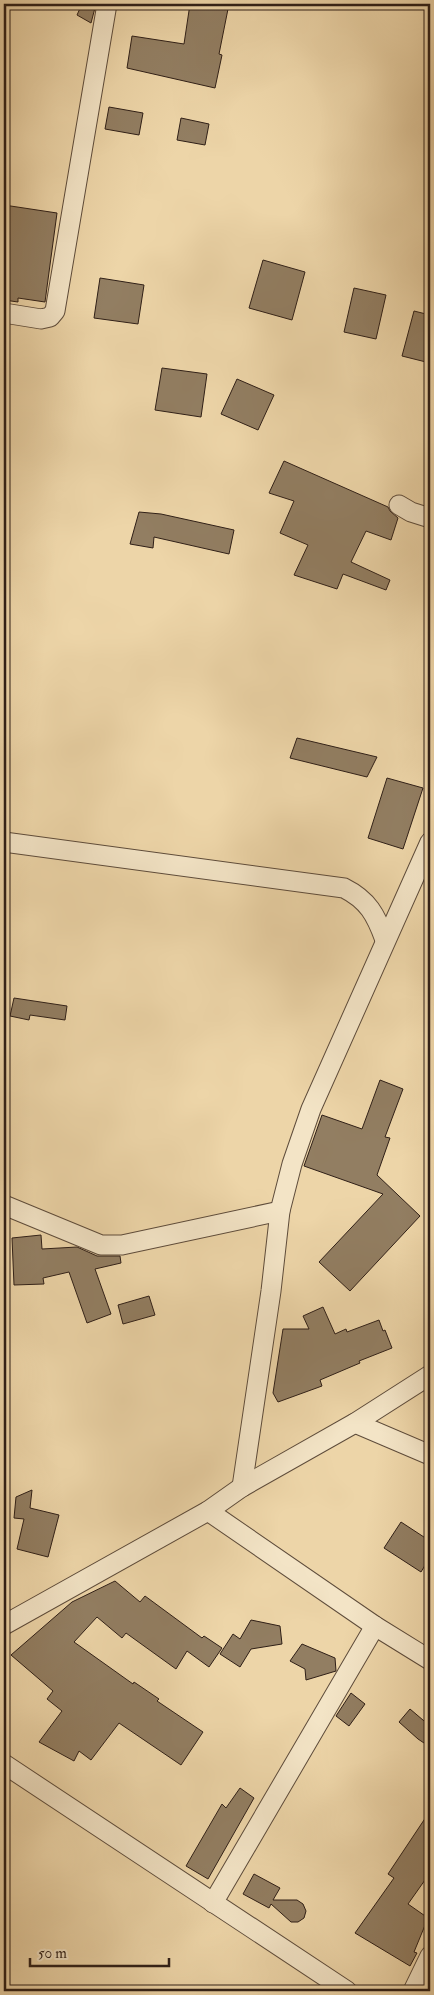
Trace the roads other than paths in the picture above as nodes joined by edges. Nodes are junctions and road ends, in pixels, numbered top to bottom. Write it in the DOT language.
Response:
graph roads {
  1 [pos="107,4"];
  2 [pos="4,313"];
  3 [pos="399,505"];
  4 [pos="430,518"];
  5 [pos="4,842"];
  6 [pos="430,842"];
  7 [pos="385,940"];
  8 [pos="4,1205"];
  9 [pos="280,1211"];
  10 [pos="430,1375"];
  11 [pos="355,1423"];
  12 [pos="430,1455"];
  13 [pos="242,1487"];
  14 [pos="208,1511"];
  15 [pos="4,1625"];
  16 [pos="375,1626"];
  17 [pos="430,1660"];
  18 [pos="4,1764"];
  19 [pos="213,1903"];
  20 [pos="430,1956"];
  21 [pos="421,1984"];
  22 [pos="347,1991"];
  1 -- 2 [label="street"];
  3 -- 4 [label="street"];
  5 -- 7 [label="street"];
  6 -- 7 [label="street"];
  7 -- 9 [label="street"];
  8 -- 9 [label="street"];
  9 -- 13 [label="street"];
  10 -- 11 [label="street"];
  11 -- 12 [label="street"];
  11 -- 13 [label="street"];
  13 -- 14 [label="street"];
  14 -- 15 [label="street"];
  14 -- 16 [label="street"];
  16 -- 17 [label="street"];
  16 -- 19 [label="street"];
  18 -- 19 [label="street"];
  19 -- 22 [label="street"];
  20 -- 21 [label="street"];
}
